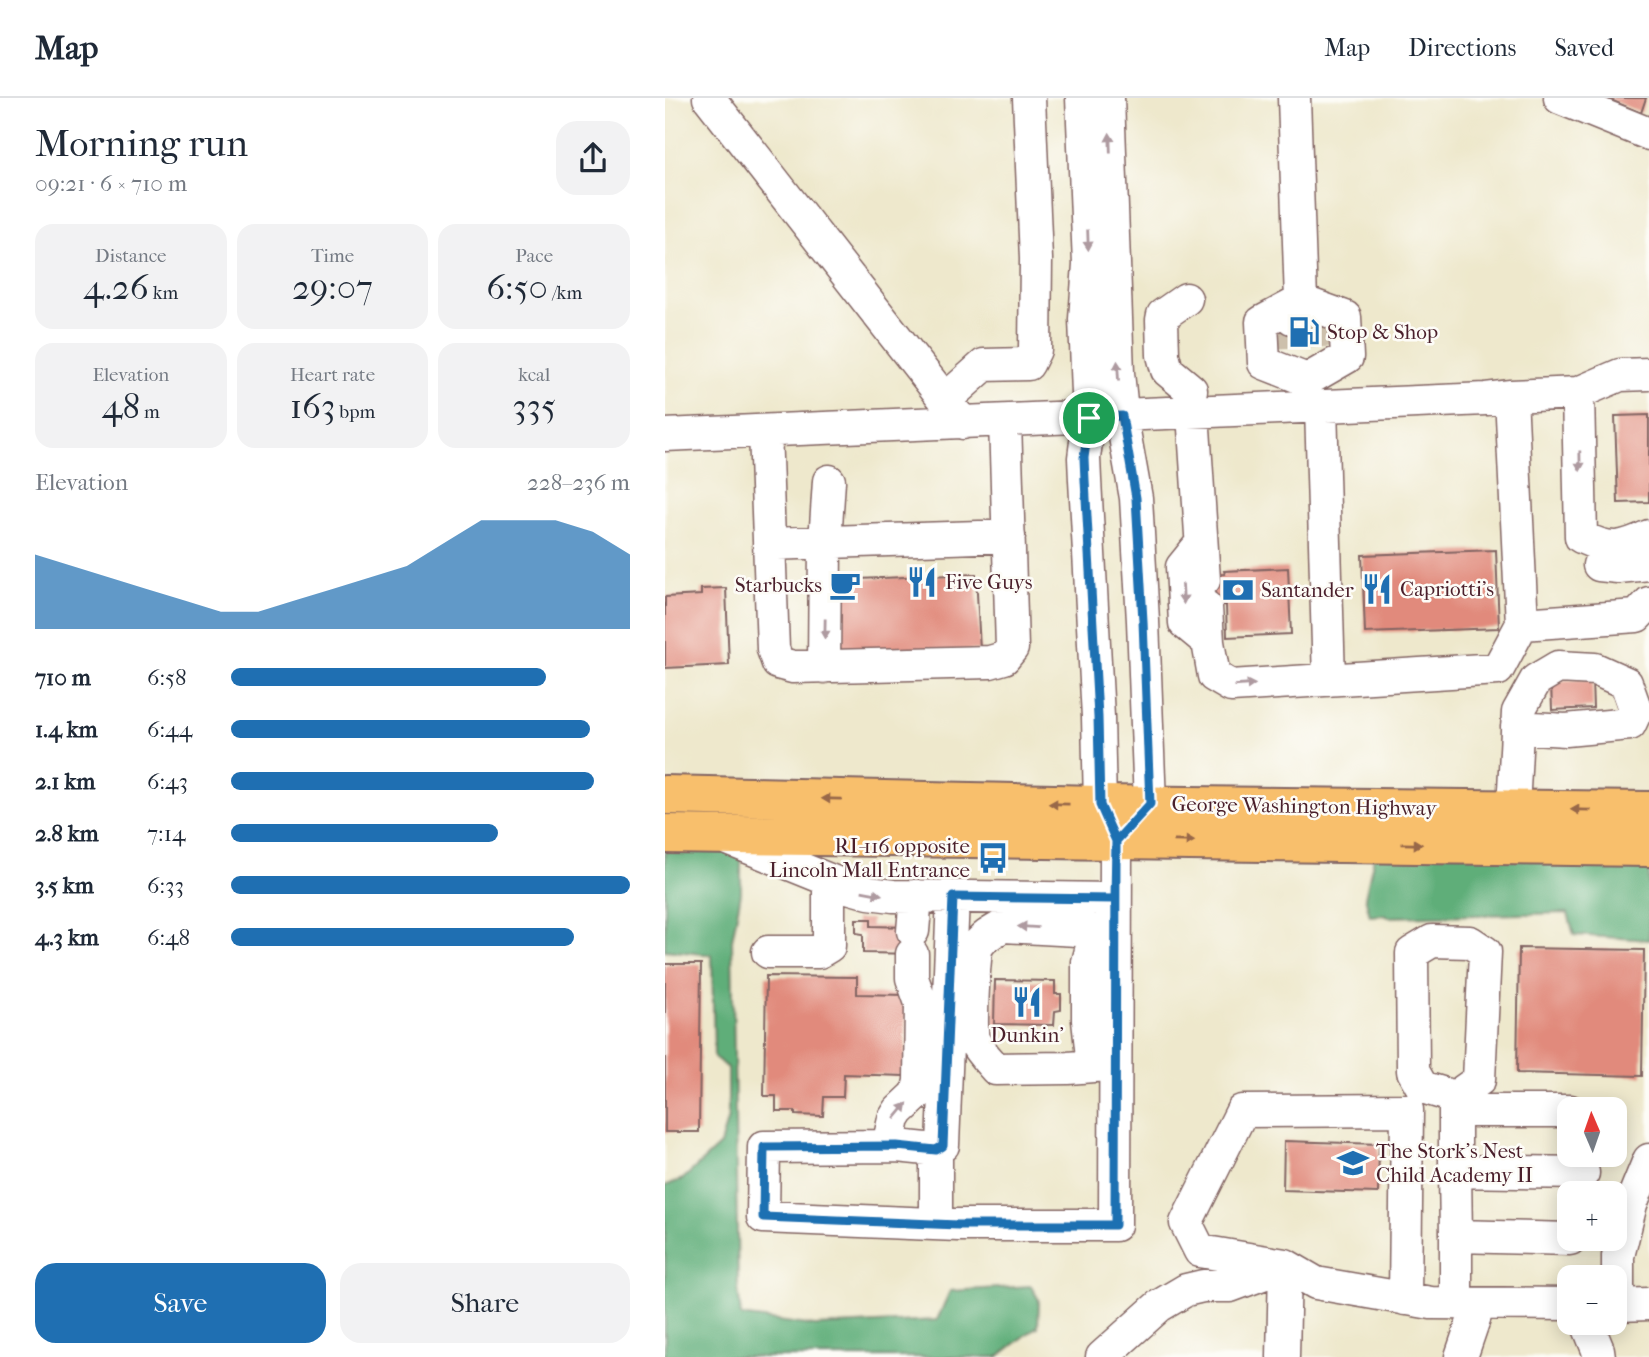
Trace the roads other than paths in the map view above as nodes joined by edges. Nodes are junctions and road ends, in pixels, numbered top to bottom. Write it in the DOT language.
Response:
graph roads {
  1 [pos="709,98"];
  2 [pos="1029,98"];
  3 [pos="1082,98"];
  4 [pos="1108,98"];
  5 [pos="1294,98"];
  6 [pos="1560,98"];
  7 [pos="1646,125"];
  8 [pos="1186,299"];
  9 [pos="1293,325"];
  10 [pos="1649,374"];
  11 [pos="1578,393"];
  12 [pos="1511,396"];
  13 [pos="1313,398"];
  14 [pos="1192,402"];
  15 [pos="954,411"];
  16 [pos="1122,416"];
  17 [pos="1089,418"];
  18 [pos="1005,421"];
  19 [pos="765,431"];
  20 [pos="665,435"];
  21 [pos="829,481"];
  22 [pos="1201,533"];
  23 [pos="1009,536"];
  24 [pos="1649,536"];
  25 [pos="1581,537"];
  26 [pos="825,542"];
  27 [pos="769,544"];
  28 [pos="1649,564"];
  29 [pos="1649,603"];
  30 [pos="1522,624"];
  31 [pos="1208,642"];
  32 [pos="824,667"];
  33 [pos="1329,680"];
  34 [pos="1517,727"];
  35 [pos="665,795"];
  36 [pos="1150,804"];
  37 [pos="1100,805"];
  38 [pos="1513,809"];
  39 [pos="1649,811"];
  40 [pos="665,834"];
  41 [pos="717,835"];
  42 [pos="1116,841"];
  43 [pos="1649,848"];
  44 [pos="829,880"];
  45 [pos="916,896"];
  46 [pos="953,897"];
  47 [pos="1109,919"];
  48 [pos="768,952"];
  49 [pos="1104,1066"];
  50 [pos="1455,1104"];
  51 [pos="1557,1110"];
  52 [pos="897,1146"];
  53 [pos="936,1150"];
  54 [pos="1649,1160"];
  55 [pos="1455,1171"];
  56 [pos="1583,1173"];
  57 [pos="936,1224"];
  58 [pos="1456,1236"];
  59 [pos="1557,1239"];
  60 [pos="1285,1265"];
  61 [pos="1618,1265"];
  62 [pos="1405,1298"];
  63 [pos="1467,1303"];
  64 [pos="1557,1304"];
  65 [pos="1649,1304"];
  66 [pos="1627,1305"];
  67 [pos="1592,1335"];
  68 [pos="1103,1357"];
  69 [pos="1283,1357"];
  70 [pos="1461,1357"];
  71 [pos="1599,1357"];
  1 -- 15 [label="street"];
  2 -- 15 [label="street"];
  3 -- 17 [label="street, one-way"];
  16 -- 4 [label="street, one-way"];
  5 -- 9 [label="street"];
  6 -- 7 [label="street"];
  8 -- 14 [label="street"];
  9 -- 13 [label="street"];
  9 -- 13 [label="street"];
  9 -- 13 [label="street"];
  9 -- 13 [label="street"];
  10 -- 11 [label="street"];
  11 -- 12 [label="street"];
  11 -- 25 [label="street, one-way"];
  12 -- 13 [label="street"];
  12 -- 30 [label="street"];
  13 -- 14 [label="street"];
  13 -- 33 [label="street"];
  14 -- 16 [label="street"];
  14 -- 22 [label="street"];
  15 -- 18 [label="street"];
  15 -- 19 [label="street"];
  16 -- 17 [label="street"];
  16 -- 36 [label="street"];
  17 -- 18 [label="street"];
  17 -- 37 [label="street"];
  18 -- 23 [label="street"];
  19 -- 20 [label="street"];
  19 -- 27 [label="street"];
  21 -- 26 [label="street"];
  22 -- 31 [label="street"];
  22 -- 31 [label="street, one-way"];
  23 -- 26 [label="street"];
  23 -- 32 [label="street"];
  24 -- 25 [label="street"];
  25 -- 28 [label="street"];
  26 -- 27 [label="street"];
  26 -- 32 [label="street, one-way"];
  27 -- 32 [label="street"];
  29 -- 30 [label="street"];
  30 -- 33 [label="street"];
  31 -- 33 [label="street, one-way"];
  34 -- 38 [label="street"];
  37 -- 35 [label="main road, George Washington Highway, one-way"];
  36 -- 37 [label="main road, George Washington Highway"];
  36 -- 38 [label="main road, George Washington Highway"];
  36 -- 42 [label="street"];
  37 -- 42 [label="street"];
  39 -- 38 [label="main road, George Washington Highway, one-way"];
  40 -- 41 [label="main road, George Washington Highway"];
  41 -- 42 [label="main road, George Washington Highway"];
  41 -- 44 [label="street"];
  42 -- 43 [label="main road, George Washington Highway, one-way"];
  42 -- 47 [label="street"];
  44 -- 45 [label="street, one-way"];
  44 -- 48 [label="street"];
  45 -- 46 [label="street"];
  52 -- 45 [label="street, one-way"];
  46 -- 47 [label="street"];
  46 -- 53 [label="street"];
  47 -- 49 [label="street"];
  47 -- 49 [label="street, one-way"];
  49 -- 57 [label="street"];
  50 -- 50 [label="street"];
  50 -- 51 [label="street"];
  50 -- 55 [label="street"];
  52 -- 53 [label="street"];
  52 -- 57 [label="street"];
  53 -- 57 [label="street"];
  54 -- 61 [label="street"];
  55 -- 56 [label="street"];
  55 -- 58 [label="street"];
  58 -- 59 [label="street"];
  58 -- 63 [label="street"];
  60 -- 62 [label="street"];
  60 -- 62 [label="street"];
  60 -- 68 [label="street"];
  60 -- 69 [label="street"];
  62 -- 63 [label="street"];
  63 -- 64 [label="street"];
  63 -- 70 [label="street"];
  65 -- 66 [label="street"];
  67 -- 71 [label="street"];
}
